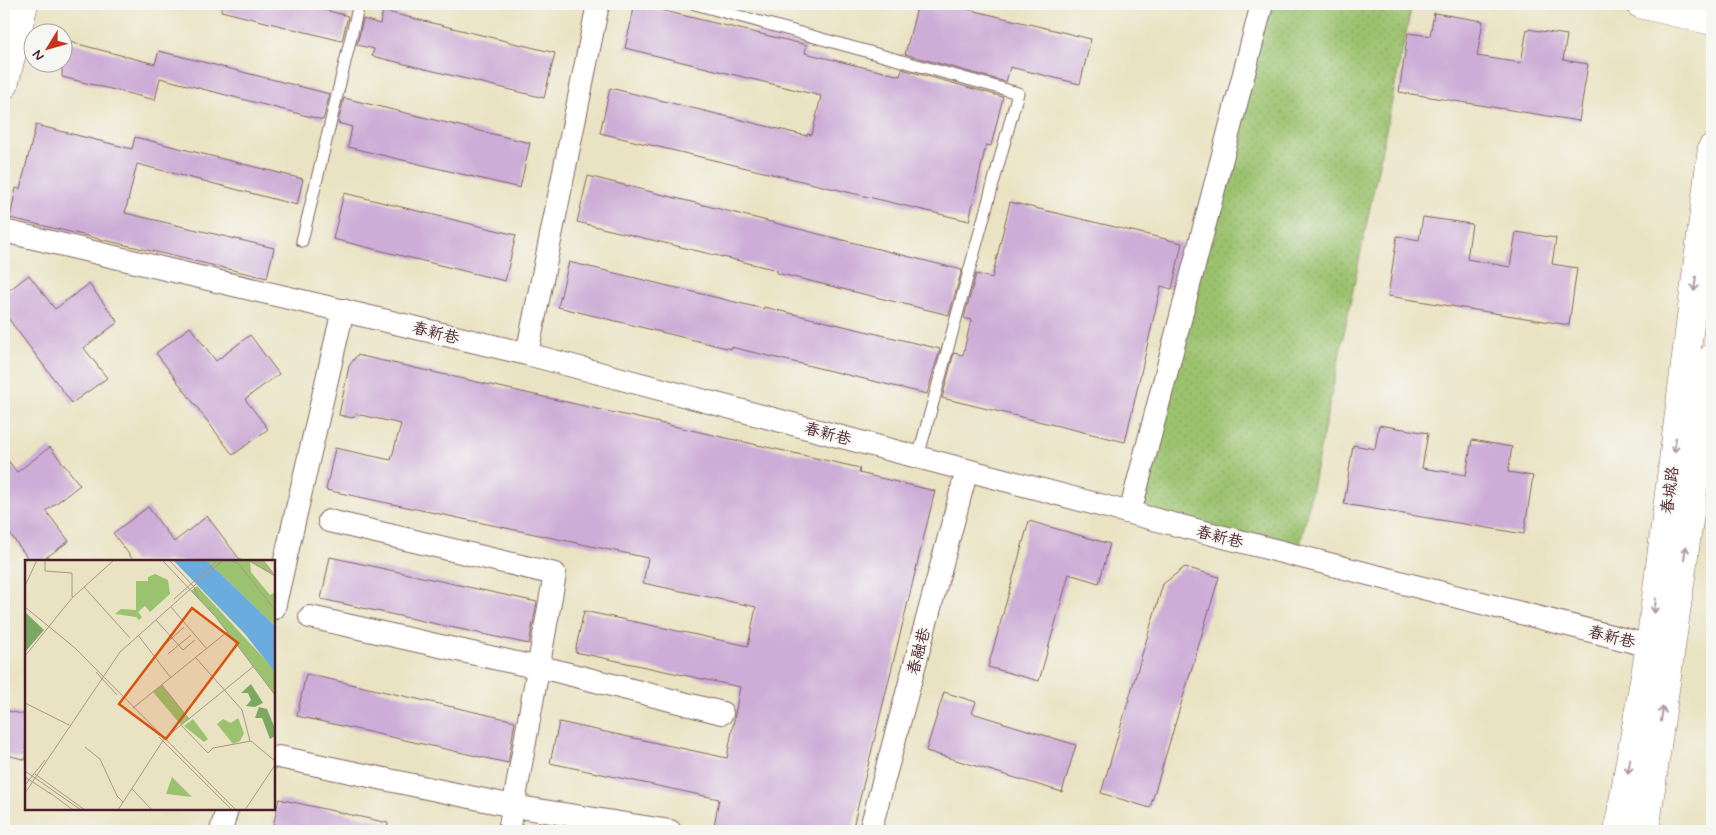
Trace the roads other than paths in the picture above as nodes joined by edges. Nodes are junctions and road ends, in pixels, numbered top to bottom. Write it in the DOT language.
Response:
graph roads {
  1 [pos="24,4"];
  2 [pos="359,4"];
  3 [pos="598,4"];
  4 [pos="695,4"];
  5 [pos="1262,4"];
  6 [pos="1640,4"];
  7 [pos="1712,21"];
  8 [pos="4,85"];
  9 [pos="1712,148"];
  10 [pos="4,231"];
  11 [pos="302,241"];
  12 [pos="343,310"];
  13 [pos="527,354"];
  14 [pos="1712,358"];
  15 [pos="918,457"];
  16 [pos="966,470"];
  17 [pos="1130,513"];
  18 [pos="329,521"];
  19 [pos="275,604"];
  20 [pos="310,617"];
  21 [pos="1650,646"];
  22 [pos="538,668"];
  23 [pos="722,713"];
  24 [pos="279,757"];
  25 [pos="513,806"];
  26 [pos="227,810"];
  27 [pos="222,831"];
  28 [pos="509,831"];
  29 [pos="670,831"];
  30 [pos="870,831"];
  31 [pos="1618,831"];
  32 [pos="1645,831"];
  1 -- 8 [label="street"];
  2 -- 11 [label="lane"];
  3 -- 13 [label="street"];
  4 -- 15 [label="lane"];
  5 -- 17 [label="street"];
  6 -- 7 [label="street"];
  9 -- 21 [label="street, 春城路, one-way"];
  10 -- 12 [label="street, 春新巷"];
  12 -- 13 [label="street, 春新巷"];
  12 -- 19 [label="street"];
  13 -- 15 [label="street, 春新巷"];
  32 -- 14 [label="street, 春城路, one-way"];
  15 -- 16 [label="street, 春新巷"];
  16 -- 17 [label="street, 春新巷"];
  16 -- 30 [label="street, 春融巷"];
  17 -- 21 [label="street, 春新巷"];
  18 -- 22 [label="street"];
  20 -- 22 [label="street"];
  21 -- 31 [label="street, 春城路, one-way"];
  22 -- 23 [label="street"];
  22 -- 25 [label="street"];
  24 -- 25 [label="street"];
  25 -- 28 [label="street"];
  25 -- 29 [label="street"];
  26 -- 27 [label="street"];
}
